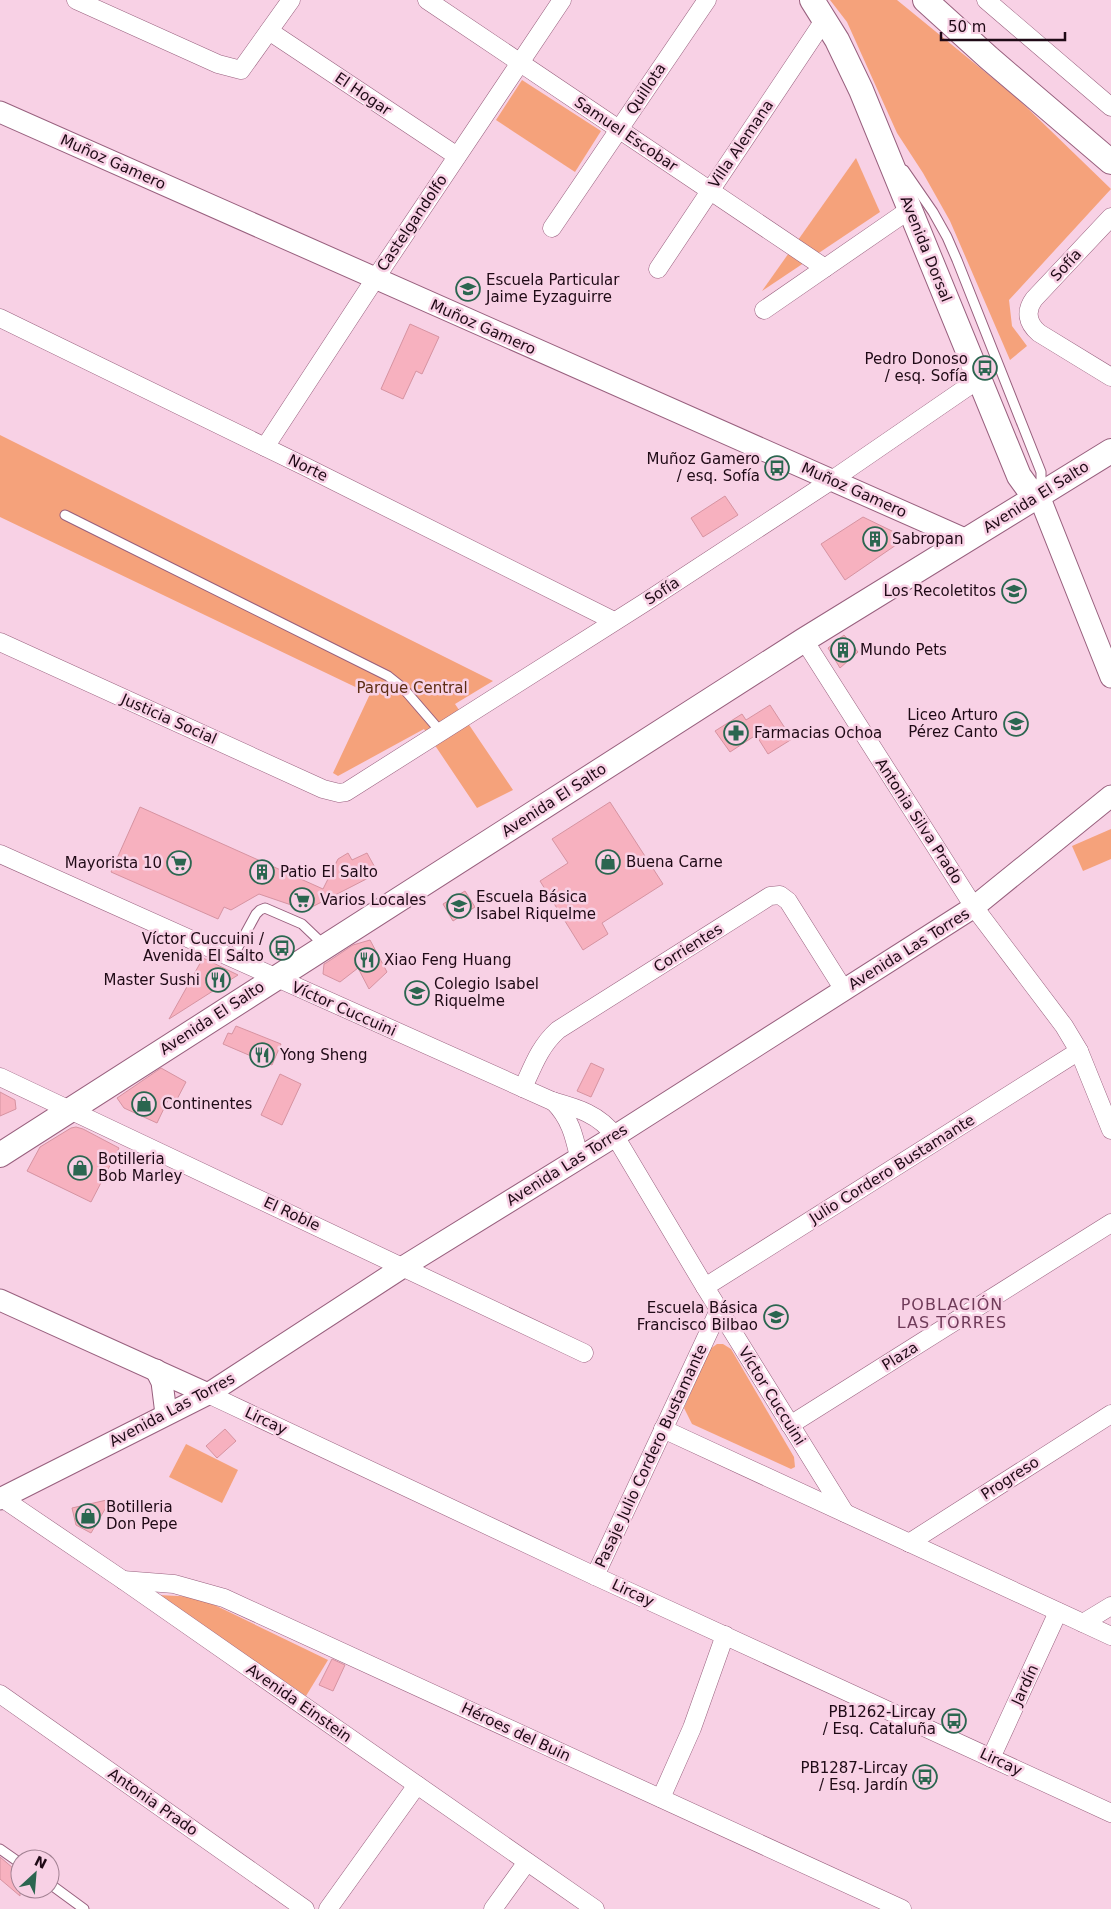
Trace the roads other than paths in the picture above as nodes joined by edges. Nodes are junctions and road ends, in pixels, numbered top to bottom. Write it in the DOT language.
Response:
graph roads {
  1 [pos="76,0"];
  2 [pos="291,0"];
  3 [pos="427,0"];
  4 [pos="562,0"];
  5 [pos="707,0"];
  6 [pos="925,0"];
  7 [pos="986,0"];
  8 [pos="819,9"];
  9 [pos="269,31"];
  10 [pos="845,35"];
  11 [pos="520,62"];
  12 [pos="1111,107"];
  13 [pos="0,112"];
  14 [pos="618,129"];
  15 [pos="457,156"];
  16 [pos="1111,162"];
  17 [pos="710,190"];
  18 [pos="909,210"];
  19 [pos="1111,217"];
  20 [pos="552,228"];
  21 [pos="825,268"];
  22 [pos="658,269"];
  23 [pos="375,279"];
  24 [pos="764,310"];
  25 [pos="0,318"];
  26 [pos="1111,377"];
  27 [pos="979,379"];
  28 [pos="265,447"];
  29 [pos="1111,451"];
  30 [pos="832,480"];
  31 [pos="1039,496"];
  32 [pos="65,516"];
  33 [pos="967,540"];
  34 [pos="614,621"];
  35 [pos="804,640"];
  36 [pos="0,642"];
  37 [pos="1111,677"];
  38 [pos="441,732"];
  39 [pos="339,793"];
  40 [pos="1111,796"];
  41 [pos="0,854"];
  42 [pos="974,907"];
  43 [pos="325,946"];
  44 [pos="232,958"];
  45 [pos="275,978"];
  46 [pos="844,990"];
  47 [pos="1079,1051"];
  48 [pos="0,1077"];
  49 [pos="523,1088"];
  50 [pos="552,1101"];
  51 [pos="71,1109"];
  52 [pos="1111,1130"];
  53 [pos="615,1136"];
  54 [pos="0,1155"];
  55 [pos="580,1158"];
  56 [pos="1111,1223"];
  57 [pos="403,1267"];
  58 [pos="705,1287"];
  59 [pos="0,1300"];
  60 [pos="719,1310"];
  61 [pos="584,1353"];
  62 [pos="156,1370"];
  63 [pos="208,1394"];
  64 [pos="166,1414"];
  65 [pos="1111,1414"];
  66 [pos="790,1425"];
  67 [pos="663,1429"];
  68 [pos="1,1499"];
  69 [pos="845,1513"];
  70 [pos="909,1543"];
  71 [pos="595,1576"];
  72 [pos="123,1580"];
  73 [pos="1111,1606"];
  74 [pos="1058,1612"];
  75 [pos="1084,1623"];
  76 [pos="725,1636"];
  77 [pos="1111,1636"];
  78 [pos="0,1694"];
  79 [pos="991,1758"];
  80 [pos="417,1785"];
  81 [pos="661,1798"];
  82 [pos="1111,1813"];
  83 [pos="527,1862"];
  84 [pos="61,1892"];
  85 [pos="72,1909"];
  86 [pos="84,1909"];
  87 [pos="305,1909"];
  88 [pos="328,1909"];
  89 [pos="493,1909"];
  90 [pos="595,1909"];
  91 [pos="902,1909"];
  1 -- 9 [label="street"];
  2 -- 9 [label="street"];
  3 -- 11 [label="street, Samuel Escobar"];
  4 -- 11 [label="street, Castelgandolfo"];
  5 -- 14 [label="street, Quillota"];
  6 -- 16 [label="main road"];
  7 -- 12 [label="street"];
  8 -- 17 [label="street, Villa Alemana"];
  8 -- 18 [label="main road, Avenida Dorsal"];
  9 -- 15 [label="street, El Hogar"];
  10 -- 31 [label="lane"];
  11 -- 14 [label="street, Samuel Escobar"];
  11 -- 15 [label="street, Castelgandolfo"];
  13 -- 23 [label="street, Muñoz Gamero"];
  14 -- 17 [label="street, Samuel Escobar"];
  14 -- 20 [label="street, Quillota"];
  15 -- 23 [label="street, Castelgandolfo"];
  17 -- 21 [label="street, Samuel Escobar"];
  17 -- 22 [label="street, Villa Alemana"];
  18 -- 21 [label="street"];
  18 -- 27 [label="main road, Avenida Dorsal"];
  19 -- 26 [label="street, Sofía"];
  21 -- 24 [label="street"];
  23 -- 28 [label="street, Castelgandolfo"];
  23 -- 30 [label="street, Muñoz Gamero"];
  25 -- 28 [label="street, Norte"];
  27 -- 30 [label="street, Sofía"];
  27 -- 31 [label="main road, Avenida Dorsal"];
  28 -- 34 [label="street, Norte"];
  29 -- 31 [label="main road, Avenida El Salto"];
  30 -- 33 [label="street, Muñoz Gamero"];
  30 -- 34 [label="street, Sofía"];
  31 -- 33 [label="main road, Avenida El Salto"];
  31 -- 37 [label="street"];
  32 -- 38 [label="lane"];
  33 -- 35 [label="main road, Avenida El Salto"];
  34 -- 38 [label="street, Sofía"];
  35 -- 42 [label="street, Antonia Silva Prado"];
  35 -- 43 [label="main road, Avenida El Salto"];
  36 -- 39 [label="street, Justicia Social"];
  38 -- 39 [label="street, Sofía"];
  40 -- 42 [label="street, Avenida Las Torres"];
  41 -- 44 [label="street, Víctor Cuccuini"];
  42 -- 46 [label="street, Avenida Las Torres"];
  42 -- 47 [label="street, Antonia Silva Prado"];
  43 -- 44 [label="lane"];
  43 -- 45 [label="main road, Avenida El Salto"];
  44 -- 45 [label="street, Víctor Cuccuini"];
  45 -- 49 [label="street, Víctor Cuccuini"];
  45 -- 51 [label="main road, Avenida El Salto"];
  46 -- 49 [label="street, Corrientes"];
  46 -- 53 [label="street, Avenida Las Torres"];
  47 -- 52 [label="street, Antonia Silva Prado"];
  47 -- 58 [label="street, Julio Cordero Bustamante"];
  48 -- 51 [label="street, El Roble"];
  49 -- 50 [label="street, Víctor Cuccuini"];
  50 -- 53 [label="street, Víctor Cuccuini"];
  50 -- 55 [label="street, Víctor Cuccuini"];
  51 -- 54 [label="main road, Avenida El Salto"];
  51 -- 57 [label="street, El Roble"];
  53 -- 55 [label="street, Avenida Las Torres"];
  53 -- 58 [label="street, Víctor Cuccuini"];
  55 -- 57 [label="street, Avenida Las Torres"];
  56 -- 66 [label="street, Plaza"];
  57 -- 61 [label="street, El Roble"];
  57 -- 63 [label="street, Avenida Las Torres"];
  58 -- 60 [label="street, Víctor Cuccuini"];
  59 -- 62 [label="street, Lircay"];
  60 -- 66 [label="street, Víctor Cuccuini"];
  60 -- 67 [label="street, Pasaje Julio Cordero Bustamante"];
  62 -- 63 [label="street, Lircay"];
  62 -- 64 [label="street"];
  63 -- 64 [label="street, Avenida Las Torres"];
  63 -- 71 [label="street, Lircay"];
  64 -- 68 [label="street, Avenida Las Torres"];
  65 -- 70 [label="street, Progreso"];
  66 -- 69 [label="street, Víctor Cuccuini"];
  67 -- 69 [label="street"];
  67 -- 71 [label="street, Pasaje Julio Cordero Bustamante"];
  68 -- 72 [label="street, Avenida Einstein"];
  69 -- 70 [label="street"];
  70 -- 74 [label="street"];
  71 -- 76 [label="street, Lircay"];
  72 -- 80 [label="street, Avenida Einstein"];
  72 -- 81 [label="street, Héroes del Buin"];
  73 -- 75 [label="street"];
  74 -- 75 [label="street"];
  74 -- 79 [label="street, Jardín"];
  75 -- 77 [label="street"];
  76 -- 79 [label="street, Lircay"];
  76 -- 81 [label="street"];
  78 -- 87 [label="street, Antonia Prado"];
  79 -- 82 [label="street, Lircay"];
  80 -- 83 [label="street, Avenida Einstein"];
  80 -- 88 [label="street"];
  81 -- 91 [label="street, Héroes del Buin"];
  83 -- 89 [label="street"];
  83 -- 90 [label="street, Avenida Einstein"];
  84 -- 85 [label="lane"];
  84 -- 86 [label="lane"];
}
